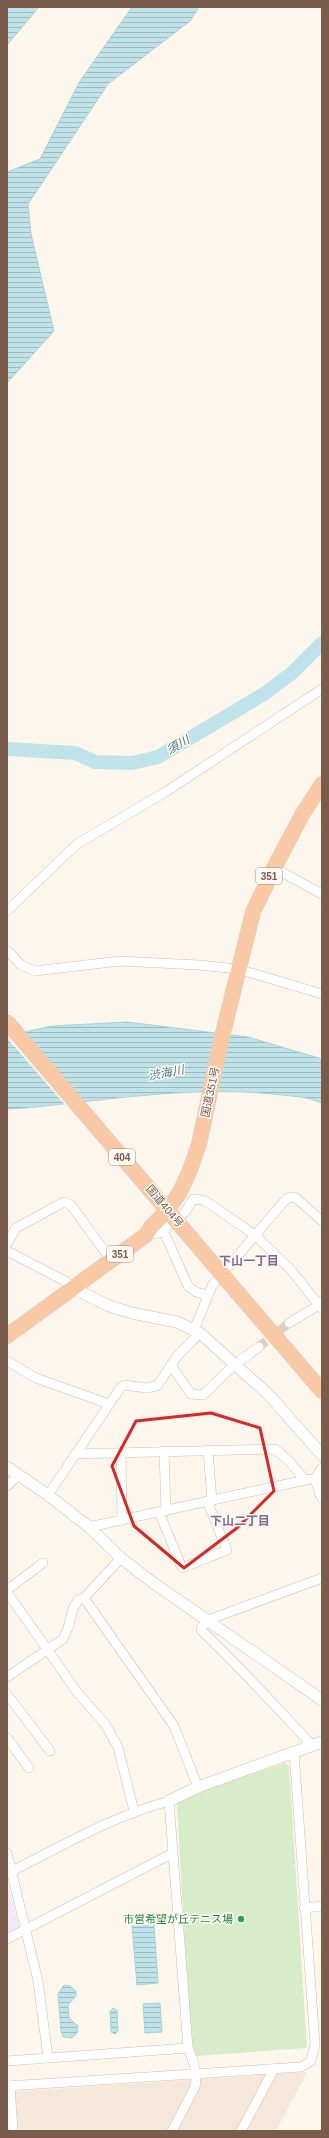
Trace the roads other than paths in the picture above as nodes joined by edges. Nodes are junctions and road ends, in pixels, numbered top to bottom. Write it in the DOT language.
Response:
graph roads {
  1 [pos="322,689"];
  2 [pos="322,784"];
  3 [pos="274,868"];
  4 [pos="322,894"];
  5 [pos="7,911"];
  6 [pos="7,950"];
  7 [pos="237,973"];
  8 [pos="322,994"];
  9 [pos="7,1022"];
  10 [pos="322,1221"];
  11 [pos="164,1232"];
  12 [pos="146,1235"];
  13 [pos="255,1235"];
  14 [pos="7,1244"];
  15 [pos="7,1251"];
  16 [pos="111,1260"];
  17 [pos="73,1288"];
  18 [pos="207,1296"];
  19 [pos="321,1305"];
  20 [pos="289,1324"];
  21 [pos="197,1332"];
  22 [pos="7,1336"];
  23 [pos="259,1347"];
  24 [pos="7,1361"];
  25 [pos="235,1364"];
  26 [pos="171,1365"];
  27 [pos="322,1391"];
  28 [pos="109,1404"];
  29 [pos="208,1450"];
  30 [pos="164,1451"];
  31 [pos="121,1453"];
  32 [pos="75,1454"];
  33 [pos="322,1455"];
  34 [pos="7,1467"];
  35 [pos="322,1469"];
  36 [pos="19,1476"];
  37 [pos="311,1480"];
  38 [pos="7,1486"];
  39 [pos="48,1495"];
  40 [pos="322,1497"];
  41 [pos="209,1501"];
  42 [pos="163,1512"];
  43 [pos="122,1520"];
  44 [pos="89,1528"];
  45 [pos="121,1558"];
  46 [pos="43,1564"];
  47 [pos="322,1578"];
  48 [pos="7,1591"];
  49 [pos="84,1598"];
  50 [pos="208,1620"];
  51 [pos="46,1649"];
  52 [pos="7,1677"];
  53 [pos="7,1694"];
  54 [pos="322,1700"];
  55 [pos="7,1738"];
  56 [pos="317,1744"];
  57 [pos="50,1751"];
  58 [pos="294,1752"];
  59 [pos="29,1768"];
  60 [pos="198,1787"];
  61 [pos="169,1801"];
  62 [pos="134,1811"];
  63 [pos="7,1853"];
  64 [pos="173,1853"];
  65 [pos="12,1871"];
  66 [pos="322,1906"];
  67 [pos="304,1908"];
  68 [pos="26,1929"];
  69 [pos="7,1939"];
  70 [pos="188,2048"];
  71 [pos="48,2058"];
  72 [pos="7,2061"];
  73 [pos="274,2069"];
  74 [pos="196,2074"];
  75 [pos="9,2086"];
  76 [pos="13,2131"];
  77 [pos="172,2131"];
  78 [pos="241,2131"];
  1 -- 5 [label="street"];
  2 -- 3 [label="highway, 国道351号 / 351"];
  3 -- 4 [label="street"];
  3 -- 7 [label="highway, 国道351号 / 351"];
  6 -- 7 [label="street"];
  7 -- 8 [label="street"];
  7 -- 12 [label="highway, 国道351号 / 351"];
  9 -- 27 [label="highway, 国道404号 / 404, bridge"];
  10 -- 13 [label="street"];
  11 -- 12 [label="street"];
  11 -- 13 [label="street"];
  11 -- 18 [label="street"];
  12 -- 16 [label="highway, 国道351号 / 351"];
  13 -- 18 [label="street"];
  13 -- 19 [label="street"];
  14 -- 16 [label="street"];
  15 -- 17 [label="street"];
  16 -- 17 [label="highway, 国道351号 / 351"];
  17 -- 21 [label="street"];
  17 -- 22 [label="highway, 国道351号 / 351"];
  18 -- 21 [label="street"];
  19 -- 20 [label="street"];
  21 -- 25 [label="street"];
  21 -- 26 [label="street"];
  23 -- 25 [label="street"];
  24 -- 28 [label="street"];
  25 -- 26 [label="street"];
  25 -- 33 [label="street"];
  26 -- 28 [label="street"];
  28 -- 32 [label="street"];
  29 -- 30 [label="street"];
  29 -- 37 [label="street"];
  29 -- 41 [label="street"];
  30 -- 31 [label="street"];
  30 -- 42 [label="street"];
  31 -- 32 [label="street"];
  31 -- 43 [label="street"];
  32 -- 39 [label="street"];
  34 -- 36 [label="street"];
  35 -- 37 [label="street"];
  36 -- 38 [label="street"];
  36 -- 39 [label="street"];
  37 -- 40 [label="street"];
  37 -- 41 [label="street"];
  39 -- 44 [label="street"];
  41 -- 42 [label="street"];
  41 -- 42 [label="street"];
  42 -- 43 [label="street"];
  43 -- 44 [label="street"];
  44 -- 45 [label="street"];
  45 -- 49 [label="street"];
  45 -- 50 [label="street"];
  46 -- 48 [label="street"];
  47 -- 50 [label="street"];
  48 -- 51 [label="street"];
  49 -- 51 [label="street"];
  49 -- 60 [label="street"];
  50 -- 54 [label="street"];
  50 -- 56 [label="street"];
  51 -- 52 [label="street"];
  51 -- 62 [label="street"];
  53 -- 57 [label="street"];
  55 -- 59 [label="street"];
  56 -- 58 [label="street"];
  58 -- 60 [label="street"];
  58 -- 67 [label="street"];
  60 -- 61 [label="street"];
  61 -- 62 [label="street"];
  61 -- 64 [label="street"];
  62 -- 65 [label="street"];
  63 -- 65 [label="street"];
  64 -- 68 [label="street"];
  64 -- 70 [label="street"];
  65 -- 68 [label="street"];
  66 -- 67 [label="street"];
  67 -- 73 [label="street"];
  68 -- 69 [label="street"];
  68 -- 71 [label="street"];
  70 -- 71 [label="street"];
  70 -- 74 [label="street"];
  71 -- 72 [label="street"];
  73 -- 74 [label="street"];
  73 -- 78 [label="street"];
  74 -- 75 [label="street"];
  74 -- 77 [label="street"];
  75 -- 76 [label="street"];
}
